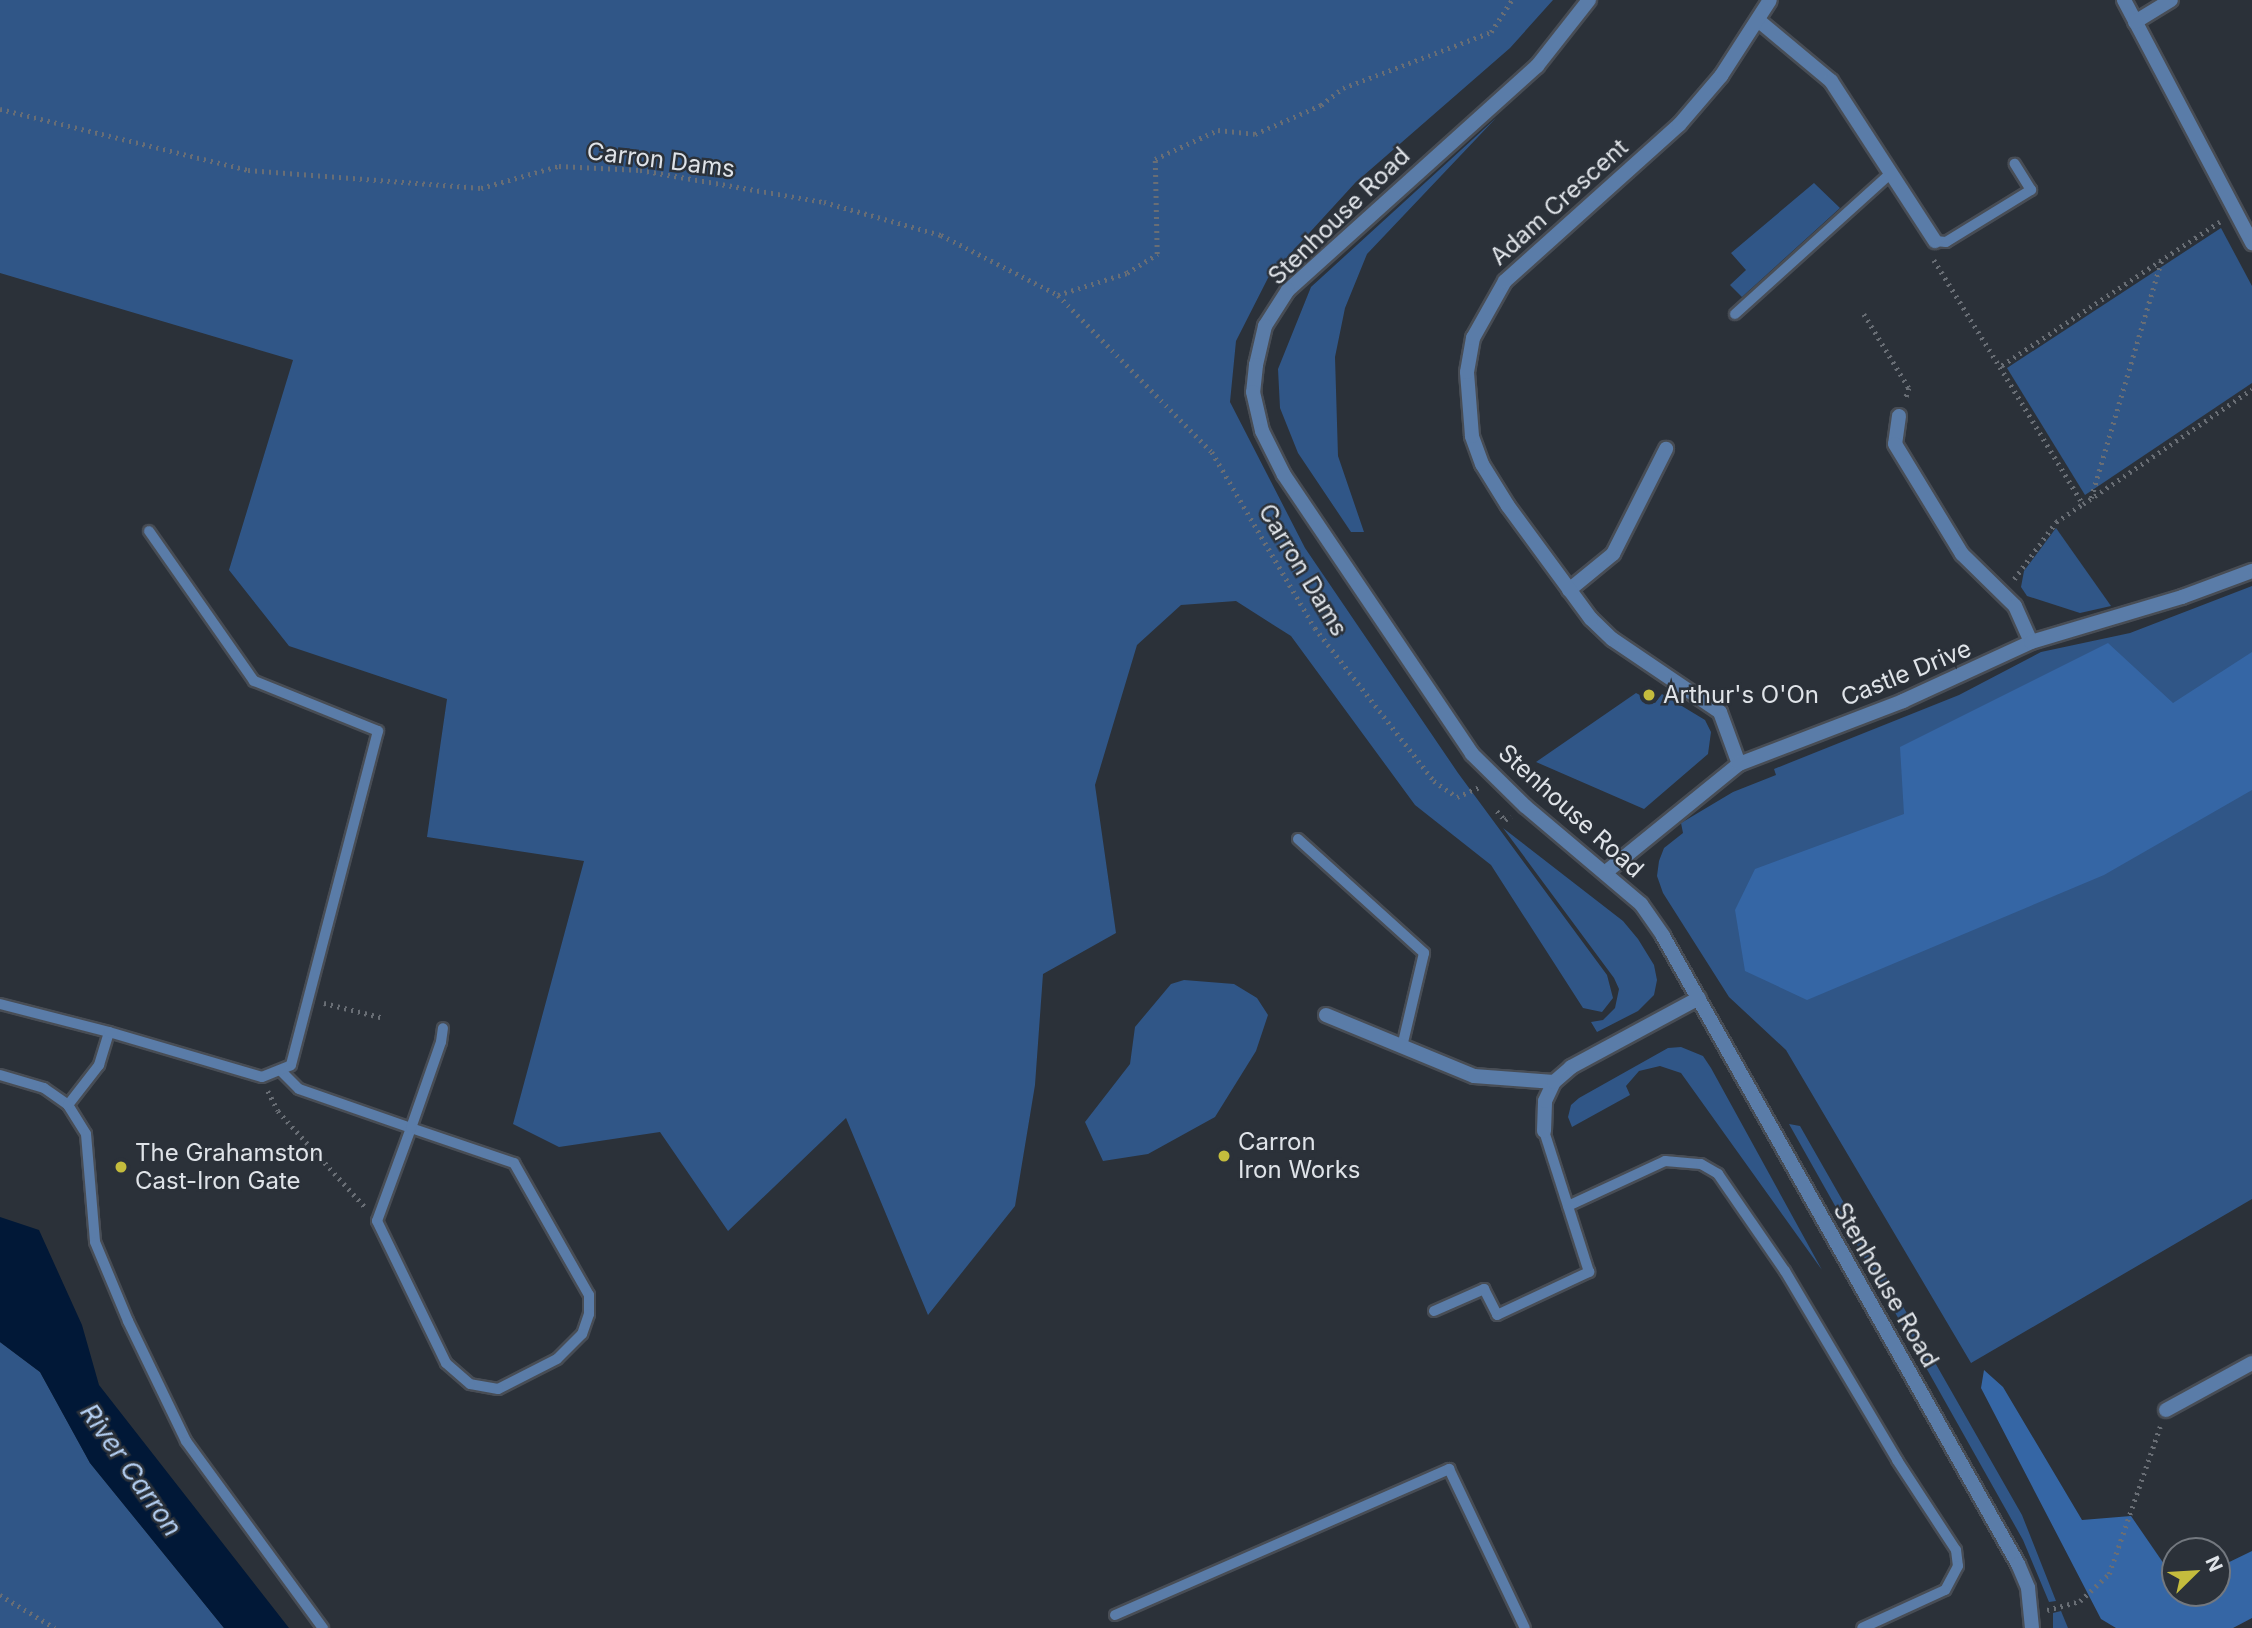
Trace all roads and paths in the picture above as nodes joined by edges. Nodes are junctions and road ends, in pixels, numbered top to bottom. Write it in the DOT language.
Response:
graph roads {
  1 [pos="1512,0"];
  2 [pos="1589,0"];
  3 [pos="1770,0"];
  4 [pos="2124,0"];
  5 [pos="2171,0"];
  6 [pos="1758,20"];
  7 [pos="2135,22"];
  8 [pos="0,109"];
  9 [pos="2015,164"];
  10 [pos="1891,174"];
  11 [pos="2236,212"];
  12 [pos="1935,241"];
  13 [pos="2252,243"];
  14 [pos="2162,260"];
  15 [pos="1058,295"];
  16 [pos="1735,314"];
  17 [pos="1864,314"];
  18 [pos="2000,367"];
  19 [pos="2252,389"];
  20 [pos="1899,416"];
  21 [pos="1666,449"];
  22 [pos="2091,499"];
  23 [pos="2083,504"];
  24 [pos="149,531"];
  25 [pos="2252,571"];
  26 [pos="1569,590"];
  27 [pos="2002,595"];
  28 [pos="2031,642"];
  29 [pos="1739,764"];
  30 [pos="1485,795"];
  31 [pos="1492,803"];
  32 [pos="1525,806"];
  33 [pos="1298,839"];
  34 [pos="1606,872"];
  35 [pos="1699,998"];
  36 [pos="308,999"];
  37 [pos="0,1004"];
  38 [pos="1326,1014"];
  39 [pos="384,1018"];
  40 [pos="443,1028"];
  41 [pos="109,1032"];
  42 [pos="1402,1047"];
  43 [pos="281,1071"];
  44 [pos="0,1075"];
  45 [pos="262,1077"];
  46 [pos="1554,1082"];
  47 [pos="68,1105"];
  48 [pos="411,1128"];
  49 [pos="1544,1130"];
  50 [pos="1568,1206"];
  51 [pos="377,1221"];
  52 [pos="1434,1311"];
  53 [pos="2252,1363"];
  54 [pos="2166,1410"];
  55 [pos="0,1595"];
  56 [pos="2033,1613"];
  57 [pos="1115,1615"];
  58 [pos="55,1628"];
  59 [pos="323,1628"];
  60 [pos="1525,1628"];
  61 [pos="1862,1628"];
  62 [pos="2032,1628"];
  1 -- 15 [label="path"];
  2 -- 32 [label="street, Stenhouse Road"];
  3 -- 6 [label="street, Adam Crescent"];
  4 -- 7 [label="street"];
  5 -- 7 [label="street"];
  6 -- 10 [label="street"];
  6 -- 26 [label="street, Adam Crescent"];
  7 -- 11 [label="street"];
  8 -- 15 [label="path, Carron Dams"];
  9 -- 12 [label="lane"];
  10 -- 12 [label="street"];
  10 -- 16 [label="lane"];
  11 -- 13 [label="street"];
  11 -- 14 [label="path"];
  12 -- 18 [label="path"];
  14 -- 18 [label="path"];
  14 -- 22 [label="path"];
  15 -- 30 [label="path, Carron Dams"];
  17 -- 20 [label="path"];
  18 -- 23 [label="path"];
  19 -- 22 [label="path"];
  20 -- 27 [label="street"];
  21 -- 26 [label="street"];
  22 -- 23 [label="path"];
  23 -- 27 [label="path"];
  24 -- 36 [label="lane"];
  25 -- 28 [label="street, Castle Drive"];
  26 -- 29 [label="street, Adam Crescent"];
  27 -- 28 [label="street"];
  28 -- 29 [label="street, Castle Drive"];
  29 -- 34 [label="street, Castle Drive"];
  31 -- 32 [label="path"];
  32 -- 34 [label="street, Stenhouse Road"];
  33 -- 42 [label="lane"];
  34 -- 35 [label="street, Stenhouse Road"];
  35 -- 46 [label="street"];
  35 -- 56 [label="street, Stenhouse Road"];
  36 -- 39 [label="path"];
  36 -- 43 [label="lane"];
  37 -- 41 [label="lane"];
  38 -- 42 [label="street"];
  40 -- 48 [label="lane"];
  41 -- 45 [label="lane"];
  41 -- 47 [label="lane"];
  42 -- 46 [label="street"];
  43 -- 45 [label="lane"];
  43 -- 48 [label="lane"];
  44 -- 47 [label="lane"];
  45 -- 51 [label="path"];
  46 -- 49 [label="street"];
  47 -- 59 [label="lane"];
  48 -- 51 [label="lane"];
  48 -- 51 [label="lane"];
  49 -- 50 [label="lane"];
  50 -- 52 [label="lane"];
  50 -- 61 [label="lane"];
  53 -- 54 [label="street"];
  54 -- 56 [label="path"];
  55 -- 58 [label="path"];
  56 -- 62 [label="street, Stenhouse Road"];
  57 -- 60 [label="lane"];
}
